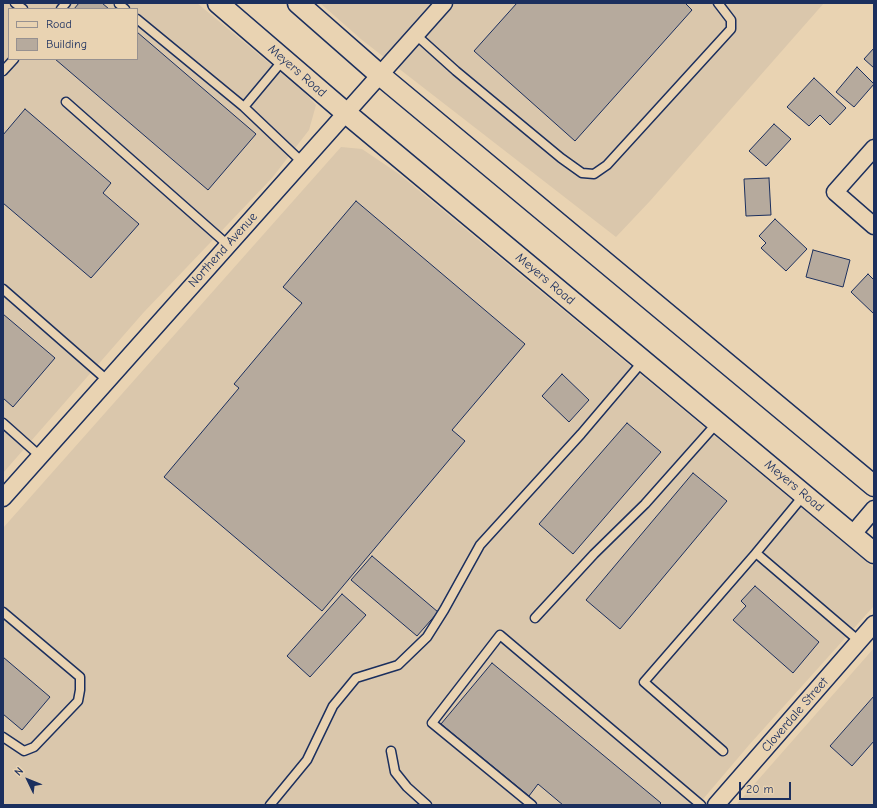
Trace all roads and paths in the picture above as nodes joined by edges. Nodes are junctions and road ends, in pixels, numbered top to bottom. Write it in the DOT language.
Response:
graph roads {
  1 [pos="218,3"];
  2 [pos="298,3"];
  3 [pos="444,3"];
  4 [pos="718,3"];
  5 [pos="138,20"];
  6 [pos="416,35"];
  7 [pos="284,59"];
  8 [pos="13,60"];
  9 [pos="3,71"];
  10 [pos="380,75"];
  11 [pos="66,102"];
  12 [pos="244,107"];
  13 [pos="346,114"];
  14 [pos="874,148"];
  15 [pos="302,162"];
  16 [pos="874,226"];
  17 [pos="228,245"];
  18 [pos="3,289"];
  19 [pos="643,361"];
  20 [pos="107,380"];
  21 [pos="3,423"];
  22 [pos="717,423"];
  23 [pos="40,456"];
  24 [pos="874,486"];
  25 [pos="804,495"];
  26 [pos="3,498"];
  27 [pos="874,510"];
  28 [pos="852,535"];
  29 [pos="756,553"];
  30 [pos="874,553"];
  31 [pos="3,612"];
  32 [pos="535,618"];
  33 [pos="874,624"];
  34 [pos="859,641"];
  35 [pos="3,737"];
  36 [pos="391,751"];
  37 [pos="723,751"];
  38 [pos="270,805"];
  39 [pos="427,805"];
  40 [pos="532,805"];
  41 [pos="701,805"];
  42 [pos="716,805"];
  1 -- 7 [label="street, Meyers Road"];
  2 -- 10 [label="street"];
  3 -- 6 [label="street, Northend Avenue"];
  4 -- 6 [label="lane"];
  5 -- 12 [label="lane"];
  6 -- 10 [label="street, Northend Avenue"];
  7 -- 12 [label="lane"];
  7 -- 13 [label="street, Meyers Road"];
  8 -- 9 [label="lane"];
  10 -- 13 [label="street, Northend Avenue"];
  10 -- 24 [label="street"];
  11 -- 17 [label="lane"];
  12 -- 15 [label="lane"];
  13 -- 15 [label="street, Northend Avenue"];
  13 -- 19 [label="street, Meyers Road"];
  14 -- 16 [label="street"];
  15 -- 17 [label="street, Northend Avenue"];
  17 -- 20 [label="street, Northend Avenue"];
  18 -- 20 [label="lane"];
  19 -- 22 [label="street, Meyers Road"];
  19 -- 38 [label="lane"];
  20 -- 23 [label="street, Northend Avenue"];
  21 -- 23 [label="lane"];
  22 -- 25 [label="street, Meyers Road"];
  22 -- 32 [label="lane"];
  23 -- 26 [label="street, Northend Avenue"];
  25 -- 28 [label="street, Meyers Road"];
  25 -- 29 [label="lane"];
  27 -- 28 [label="street"];
  28 -- 30 [label="street, Meyers Road"];
  29 -- 34 [label="lane"];
  29 -- 37 [label="lane"];
  31 -- 35 [label="lane"];
  33 -- 34 [label="street, Cloverdale Street"];
  34 -- 42 [label="street, Cloverdale Street"];
  36 -- 39 [label="lane"];
  40 -- 41 [label="lane"];
}
